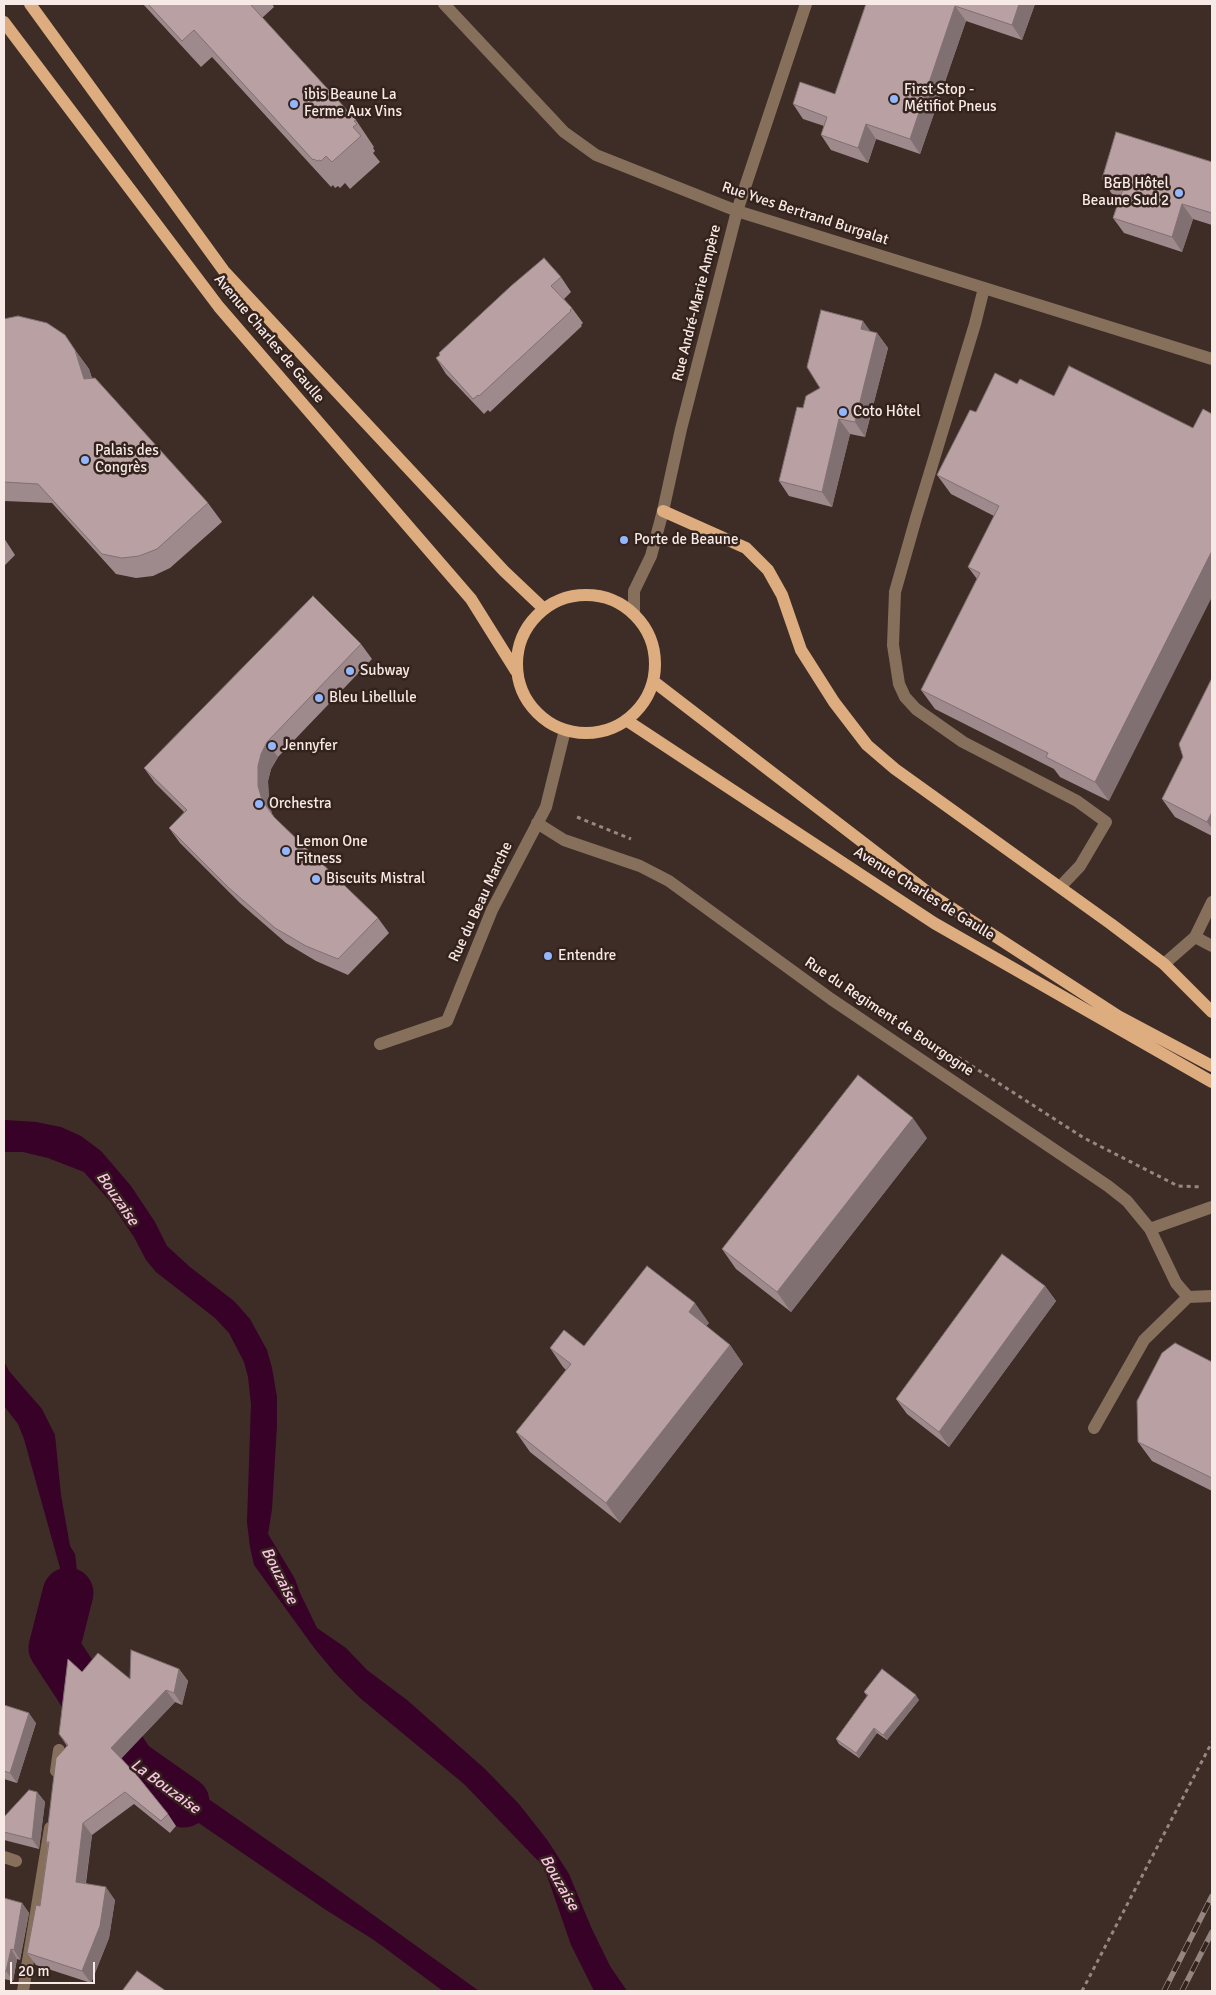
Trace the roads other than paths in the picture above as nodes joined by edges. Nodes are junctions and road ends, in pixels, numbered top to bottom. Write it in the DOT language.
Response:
graph roads {
  1 [pos="30,4"];
  2 [pos="444,4"];
  3 [pos="806,4"];
  4 [pos="4,22"];
  5 [pos="737,211"];
  6 [pos="984,288"];
  7 [pos="1212,359"];
  8 [pos="664,511"];
  9 [pos="543,608"];
  10 [pos="634,614"];
  11 [pos="516,671"];
  12 [pos="653,681"];
  13 [pos="626,720"];
  14 [pos="564,730"];
  15 [pos="537,823"];
  16 [pos="1060,887"];
  17 [pos="1212,902"];
  18 [pos="1195,937"];
  19 [pos="1212,946"];
  20 [pos="1164,964"];
  21 [pos="1212,1012"];
  22 [pos="380,1044"];
  23 [pos="1212,1066"];
  24 [pos="1212,1082"];
  25 [pos="1212,1207"];
  26 [pos="1150,1229"];
  27 [pos="1212,1296"];
  28 [pos="1188,1297"];
  29 [pos="1094,1428"];
  30 [pos="59,1750"];
  31 [pos="54,1787"];
  32 [pos="51,1815"];
  33 [pos="23,1991"];
  1 -- 9 [label="main road, Avenue Charles de Gaulle"];
  2 -- 5 [label="street, Rue Yves Bertrand Burgalat"];
  3 -- 5 [label="street, Rue André-Marie Ampère"];
  4 -- 11 [label="main road, Avenue Charles de Gaulle"];
  5 -- 6 [label="street, Rue Yves Bertrand Burgalat"];
  5 -- 8 [label="street, Rue André-Marie Ampère"];
  6 -- 7 [label="street, Rue Yves Bertrand Burgalat"];
  6 -- 16 [label="street"];
  8 -- 10 [label="street, Rue André-Marie Ampère"];
  8 -- 16 [label="main road"];
  9 -- 10 [label="main road, Avenue Charles de Gaulle"];
  9 -- 11 [label="main road, Avenue Charles de Gaulle"];
  10 -- 12 [label="main road, Avenue Charles de Gaulle"];
  11 -- 14 [label="main road, Avenue Charles de Gaulle"];
  12 -- 13 [label="main road, Avenue Charles de Gaulle"];
  12 -- 23 [label="main road, Avenue Charles de Gaulle"];
  13 -- 14 [label="main road, Avenue Charles de Gaulle"];
  13 -- 24 [label="main road, Avenue Charles de Gaulle"];
  14 -- 15 [label="street, Rue du Beau Marche"];
  15 -- 22 [label="street, Rue du Beau Marche"];
  15 -- 26 [label="street, Rue du Regiment de Bourgogne"];
  16 -- 20 [label="main road"];
  17 -- 18 [label="street"];
  18 -- 19 [label="street"];
  18 -- 20 [label="street"];
  20 -- 21 [label="main road"];
  25 -- 26 [label="street"];
  26 -- 28 [label="street, Rue du Regiment de Bourgogne"];
  27 -- 28 [label="street"];
  28 -- 29 [label="street"];
  30 -- 31 [label="street"];
  32 -- 33 [label="street"];
}
